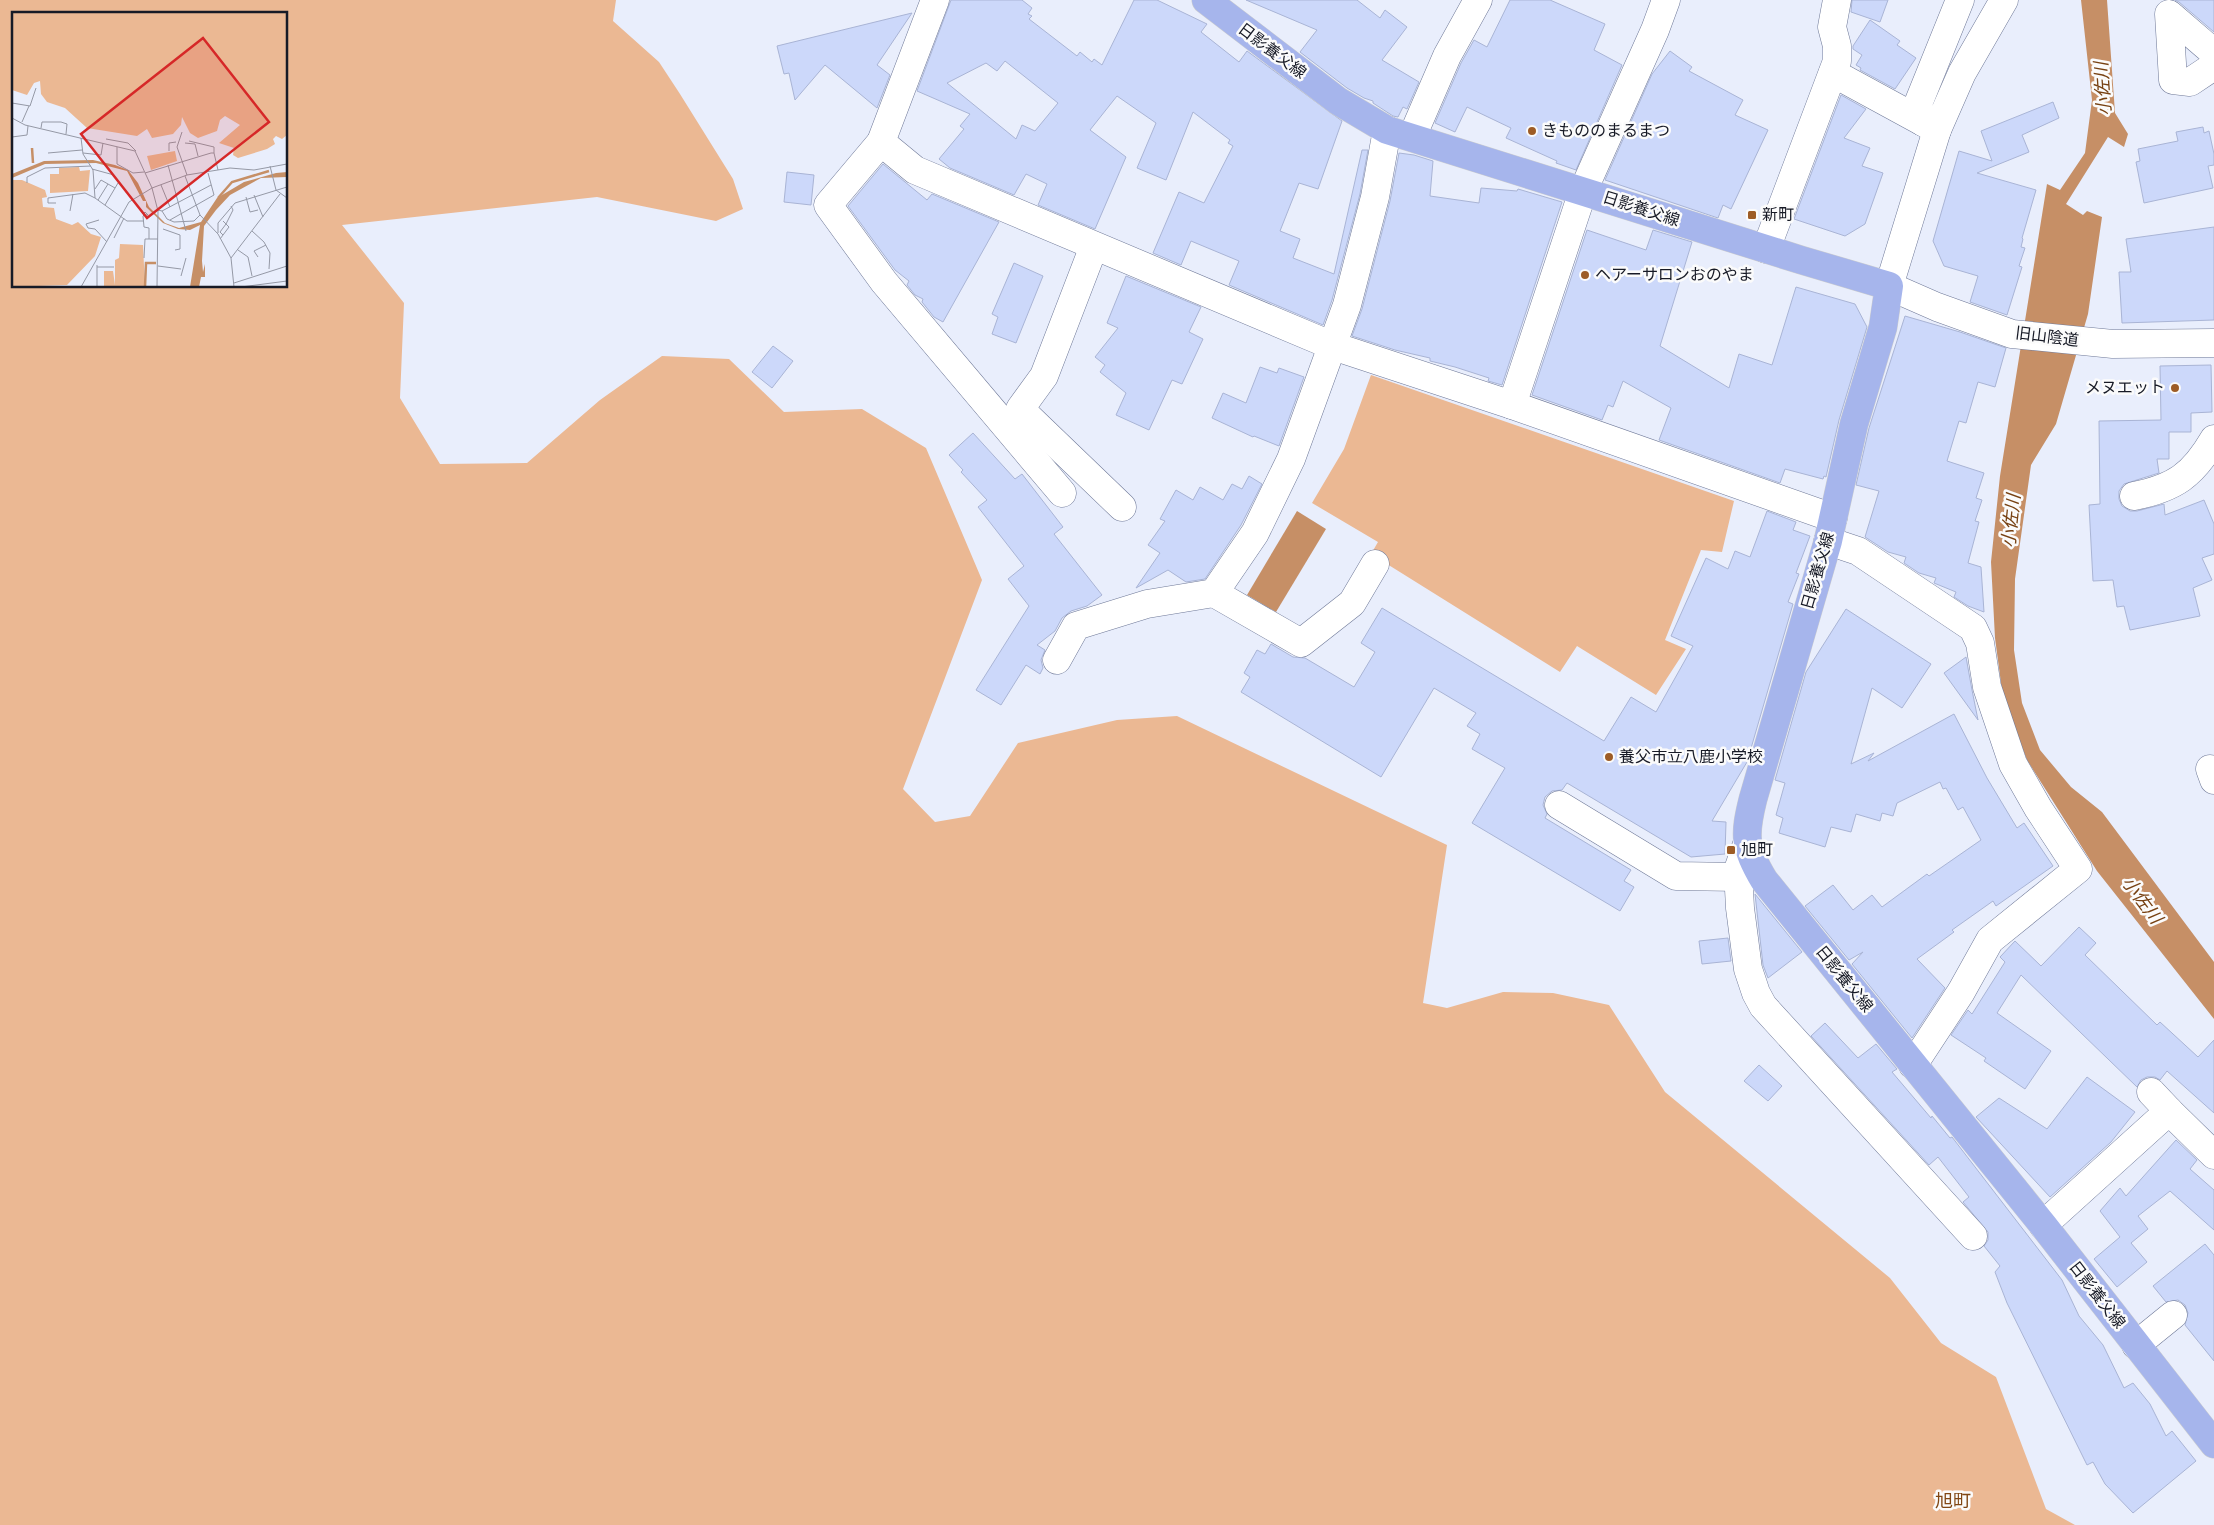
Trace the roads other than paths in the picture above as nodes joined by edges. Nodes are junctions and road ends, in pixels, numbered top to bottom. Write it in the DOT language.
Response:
graph roads {
  1 [pos="935,0"];
  2 [pos="1206,0"];
  3 [pos="1478,0"];
  4 [pos="1666,0"];
  5 [pos="1837,0"];
  6 [pos="1960,0"];
  7 [pos="2004,0"];
  8 [pos="2214,55"];
  9 [pos="2214,66"];
  10 [pos="1833,73"];
  11 [pos="1930,126"];
  12 [pos="1399,133"];
  13 [pos="881,142"];
  14 [pos="1583,191"];
  15 [pos="1094,246"];
  16 [pos="1766,249"];
  17 [pos="1889,286"];
  18 [pos="2214,342"];
  19 [pos="1333,346"];
  20 [pos="1512,405"];
  21 [pos="2214,439"];
  22 [pos="1062,493"];
  23 [pos="2134,496"];
  24 [pos="1122,507"];
  25 [pos="1830,530"];
  26 [pos="1375,564"];
  27 [pos="1214,593"];
  28 [pos="1057,660"];
  29 [pos="1559,805"];
  30 [pos="1747,844"];
  31 [pos="1738,877"];
  32 [pos="1913,1065"];
  33 [pos="2214,1155"];
  34 [pos="2043,1225"];
  35 [pos="1974,1236"];
  36 [pos="2173,1315"];
  37 [pos="2136,1345"];
  38 [pos="2214,1444"];
  1 -- 13 [label="street"];
  2 -- 12 [label="main road, 日影養父線"];
  3 -- 12 [label="street"];
  4 -- 14 [label="street"];
  5 -- 10 [label="street"];
  6 -- 11 [label="street"];
  7 -- 11 [label="street"];
  8 -- 9 [label="street"];
  10 -- 11 [label="street"];
  10 -- 16 [label="street"];
  11 -- 17 [label="street"];
  12 -- 14 [label="main road, 日影養父線"];
  12 -- 19 [label="street"];
  13 -- 15 [label="street"];
  13 -- 22 [label="street"];
  14 -- 16 [label="main road, 日影養父線"];
  14 -- 20 [label="street"];
  15 -- 19 [label="street"];
  15 -- 24 [label="street"];
  16 -- 17 [label="main road, 日影養父線"];
  17 -- 18 [label="street, 旧山陰道"];
  17 -- 25 [label="main road, 日影養父線"];
  19 -- 20 [label="street"];
  19 -- 27 [label="street"];
  20 -- 25 [label="street"];
  21 -- 23 [label="street"];
  25 -- 30 [label="main road, 日影養父線"];
  25 -- 32 [label="street"];
  26 -- 27 [label="street"];
  27 -- 28 [label="street"];
  29 -- 31 [label="street"];
  30 -- 31 [label="street"];
  30 -- 32 [label="main road, 日影養父線"];
  31 -- 35 [label="street"];
  32 -- 34 [label="main road, 日影養父線"];
  33 -- 34 [label="street"];
  34 -- 37 [label="main road, 日影養父線"];
  36 -- 37 [label="street"];
  37 -- 38 [label="main road, 日影養父線"];
}
